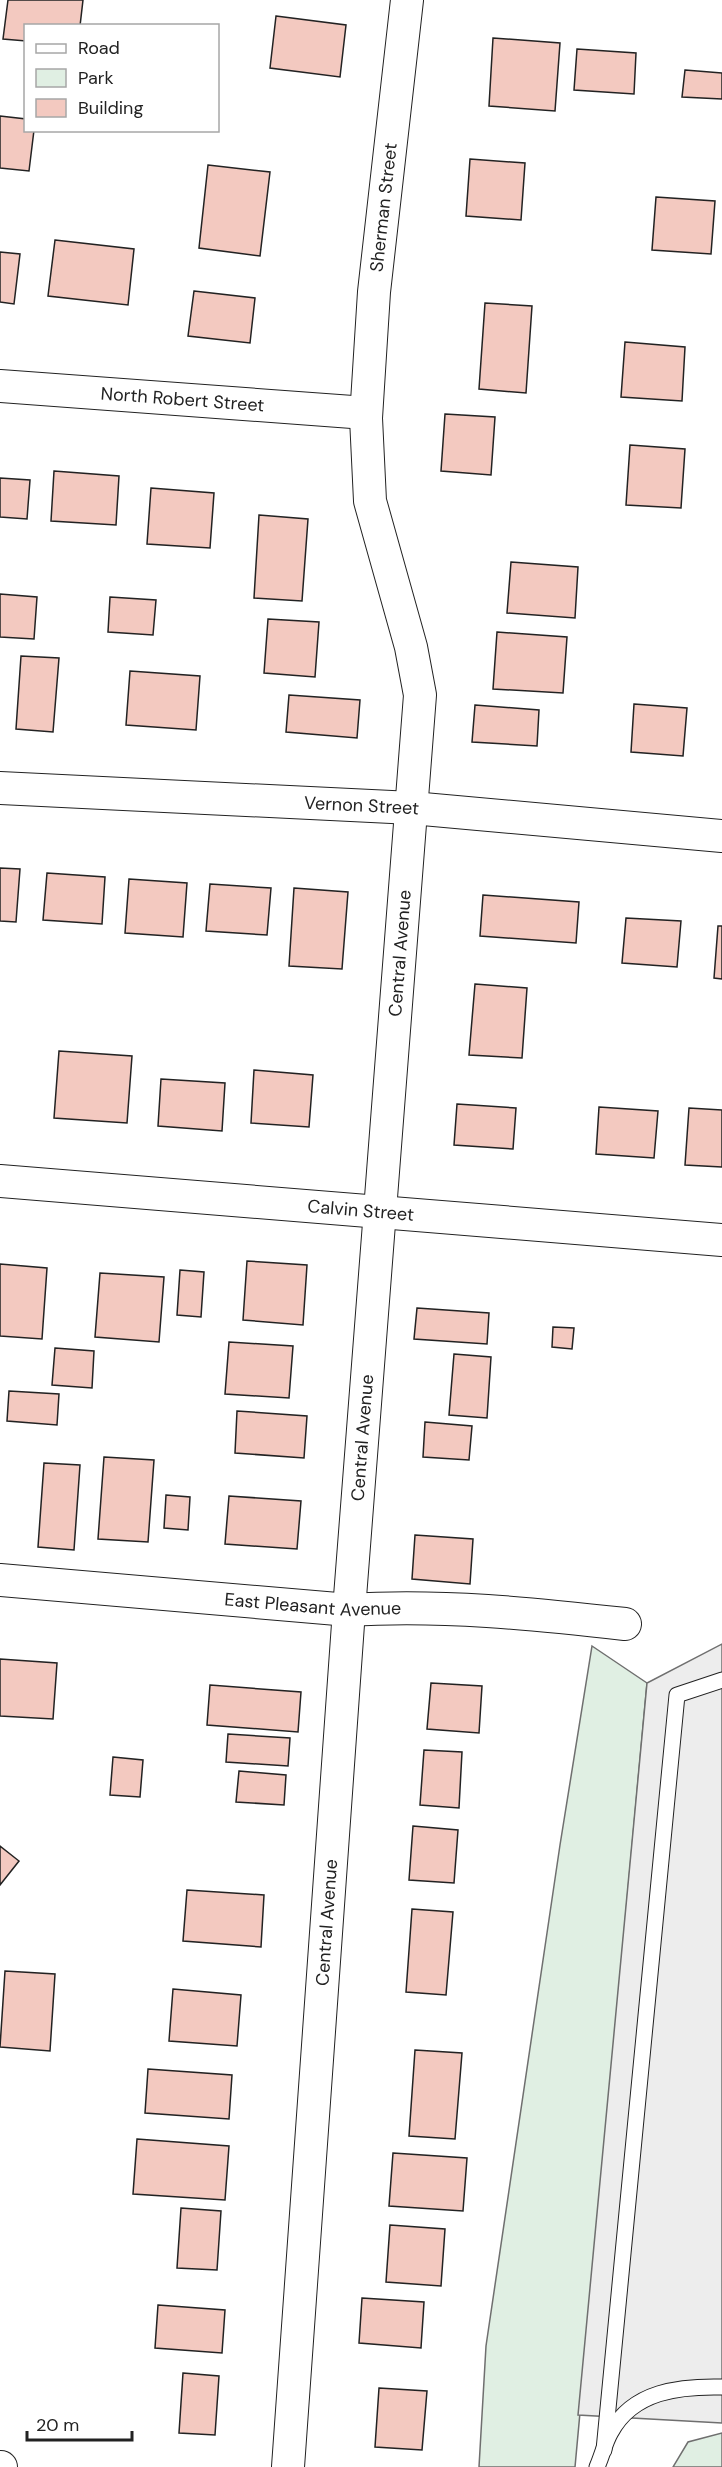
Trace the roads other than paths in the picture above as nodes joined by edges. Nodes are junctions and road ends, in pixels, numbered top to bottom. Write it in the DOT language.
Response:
graph roads {
  1 [pos="407,0"];
  2 [pos="0,386"];
  3 [pos="366,413"];
  4 [pos="0,788"];
  5 [pos="412,808"];
  6 [pos="722,833"];
  7 [pos="0,1181"];
  8 [pos="379,1211"];
  9 [pos="722,1240"];
  10 [pos="0,1580"];
  11 [pos="349,1610"];
  12 [pos="625,1624"];
  13 [pos="722,1680"];
  14 [pos="722,2388"];
  15 [pos="604,2450"];
  16 [pos="288,2467"];
  17 [pos="597,2467"];
  1 -- 3 [label="street, Sherman Street"];
  2 -- 3 [label="street, North Robert Street"];
  3 -- 5 [label="street, Central Avenue"];
  4 -- 5 [label="street, Vernon Street"];
  5 -- 6 [label="street, Vernon Street"];
  5 -- 8 [label="street, Central Avenue"];
  7 -- 8 [label="street, Calvin Street"];
  8 -- 9 [label="street, Calvin Street"];
  8 -- 11 [label="street, Central Avenue"];
  10 -- 11 [label="street, East Pleasant Avenue"];
  11 -- 12 [label="street, East Pleasant Avenue"];
  11 -- 16 [label="street, Central Avenue"];
  13 -- 15 [label="lane"];
  14 -- 15 [label="lane"];
  15 -- 17 [label="lane"];
}
